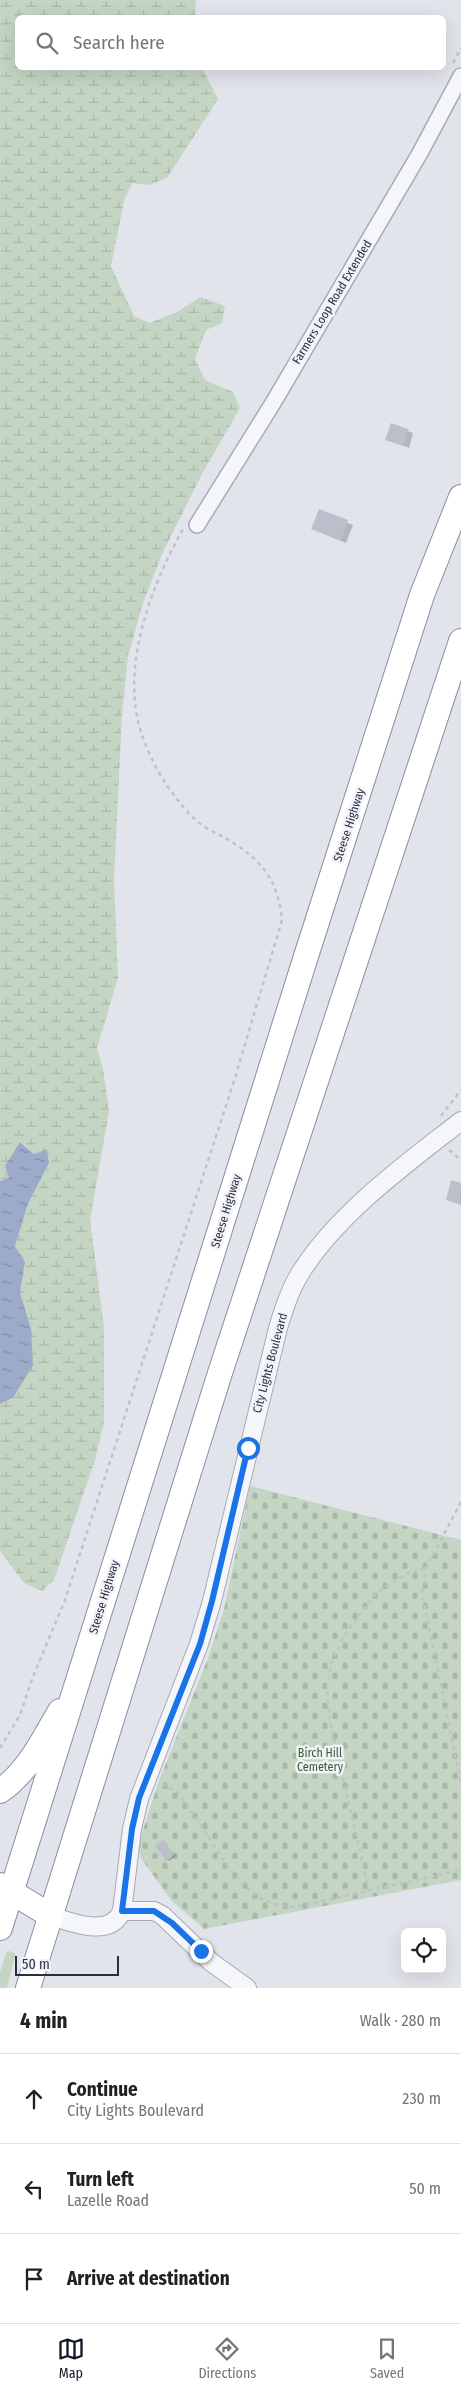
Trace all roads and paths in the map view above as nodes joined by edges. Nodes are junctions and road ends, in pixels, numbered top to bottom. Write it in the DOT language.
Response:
graph roads {
  1 [pos="461,48"];
  2 [pos="457,70"];
  3 [pos="461,497"];
  4 [pos="190,526"];
  5 [pos="461,641"];
  6 [pos="461,1121"];
  7 [pos="461,1502"];
  8 [pos="426,1568"];
  9 [pos="80,1675"];
  10 [pos="0,1748"];
  11 [pos="146,1779"];
  12 [pos="461,1784"];
  13 [pos="0,1791"];
  14 [pos="461,1870"];
  15 [pos="369,1892"];
  16 [pos="4,1904"];
  17 [pos="122,1911"];
  18 [pos="51,1916"];
  19 [pos="28,1988"];
  20 [pos="247,1988"];
  1 -- 2 [label="path"];
  2 -- 4 [label="street, Farmers Loop Road Extended"];
  3 -- 9 [label="highway, Steese Highway"];
  4 -- 10 [label="path"];
  5 -- 18 [label="highway"];
  6 -- 11 [label="street, City Lights Boulevard"];
  7 -- 8 [label="path"];
  8 -- 12 [label="path"];
  8 -- 15 [label="path"];
  9 -- 13 [label="highway"];
  9 -- 16 [label="highway, Steese Highway"];
  11 -- 15 [label="path"];
  11 -- 17 [label="street, City Lights Boulevard"];
  14 -- 15 [label="path"];
  16 -- 18 [label="highway"];
  17 -- 18 [label="street"];
  17 -- 20 [label="street"];
  18 -- 19 [label="highway"];
}
